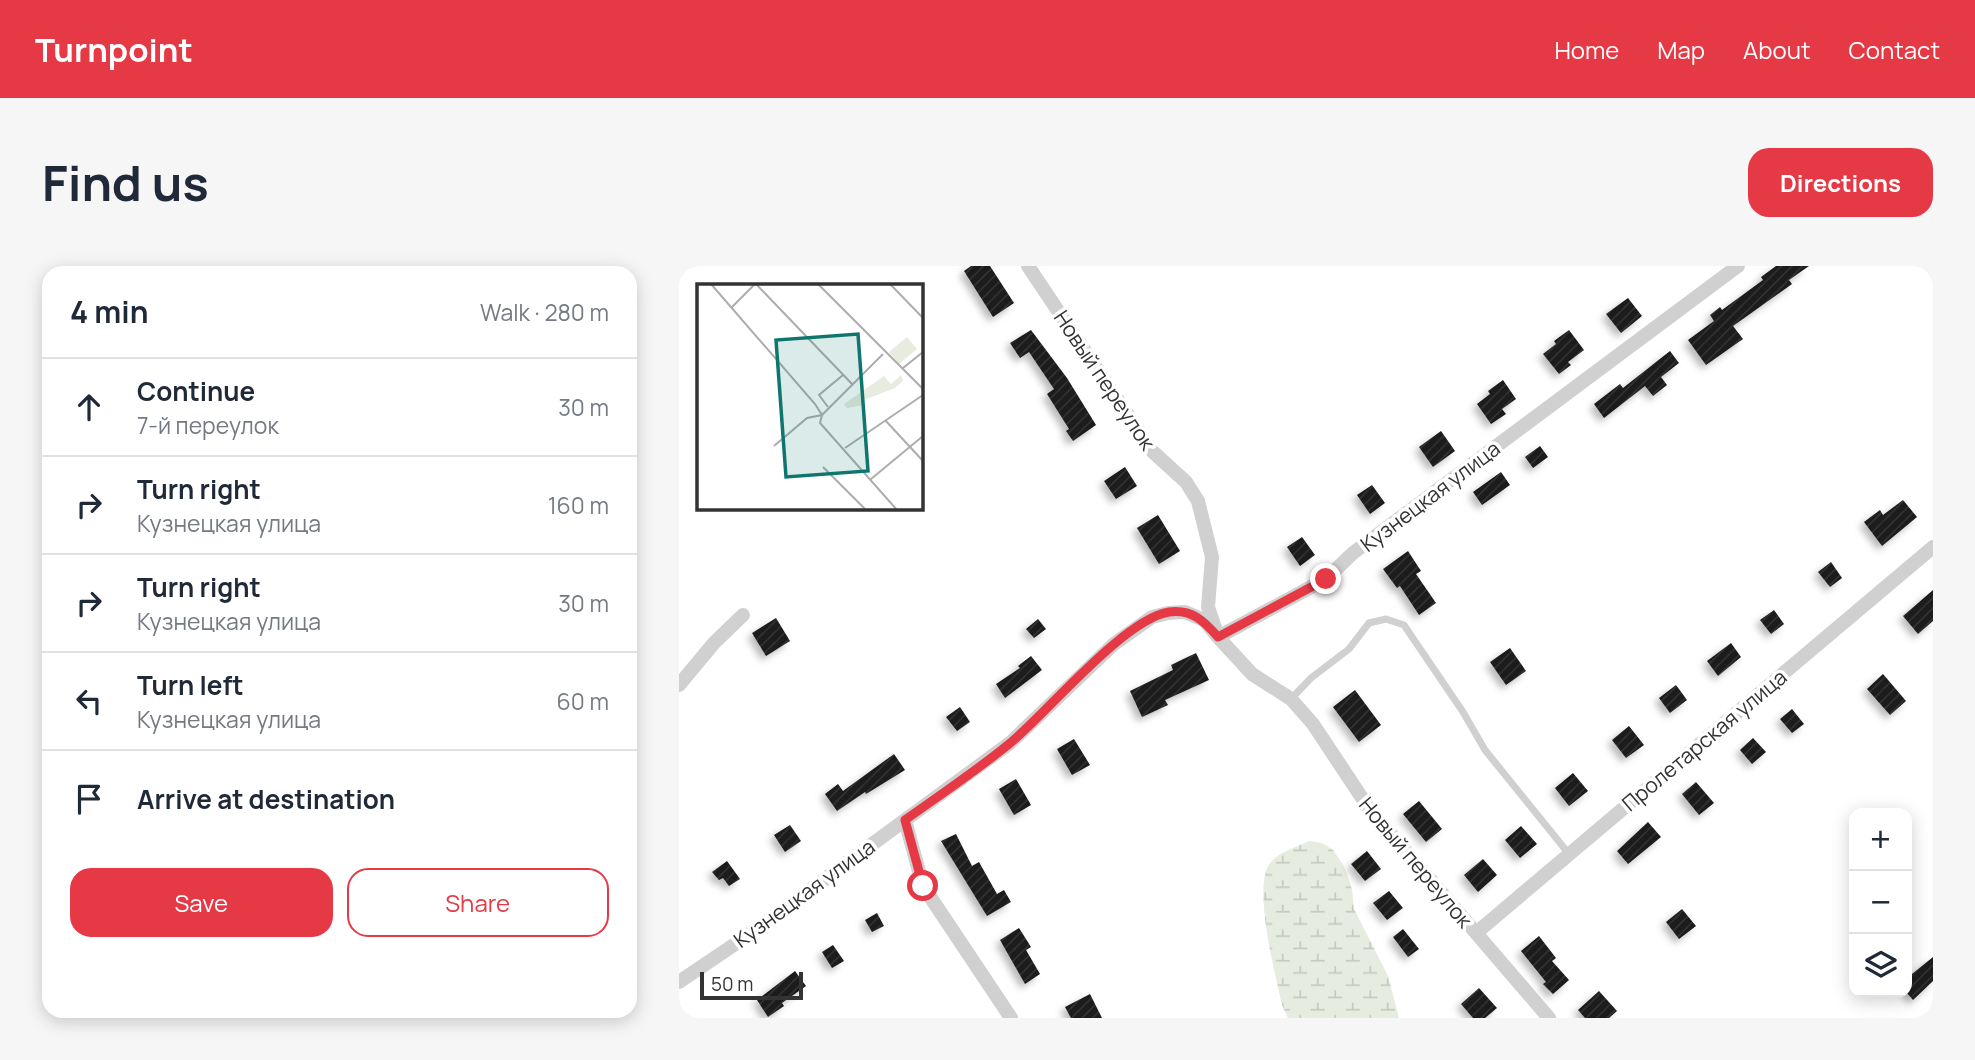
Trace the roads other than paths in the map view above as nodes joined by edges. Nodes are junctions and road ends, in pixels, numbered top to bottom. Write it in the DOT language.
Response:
graph roads {
  1 [pos="1028,266"];
  2 [pos="1738,266"];
  3 [pos="1933,547"];
  4 [pos="743,615"];
  5 [pos="1218,637"];
  6 [pos="679,685"];
  7 [pos="1291,699"];
  8 [pos="905,820"];
  9 [pos="1569,854"];
  10 [pos="1476,933"];
  11 [pos="679,982"];
  12 [pos="1011,1018"];
  13 [pos="1549,1018"];
  1 -- 5 [label="street, Новый переулок"];
  2 -- 5 [label="street, Кузнецкая улица"];
  3 -- 9 [label="street, Пролетарская улица"];
  4 -- 6 [label="street"];
  5 -- 7 [label="street, Новый переулок"];
  5 -- 8 [label="street, Кузнецкая улица"];
  7 -- 9 [label="lane"];
  7 -- 10 [label="street, Новый переулок"];
  8 -- 11 [label="street, Кузнецкая улица"];
  8 -- 12 [label="street"];
  9 -- 10 [label="street, Пролетарская улица"];
  10 -- 13 [label="street, Новый переулок"];
}
